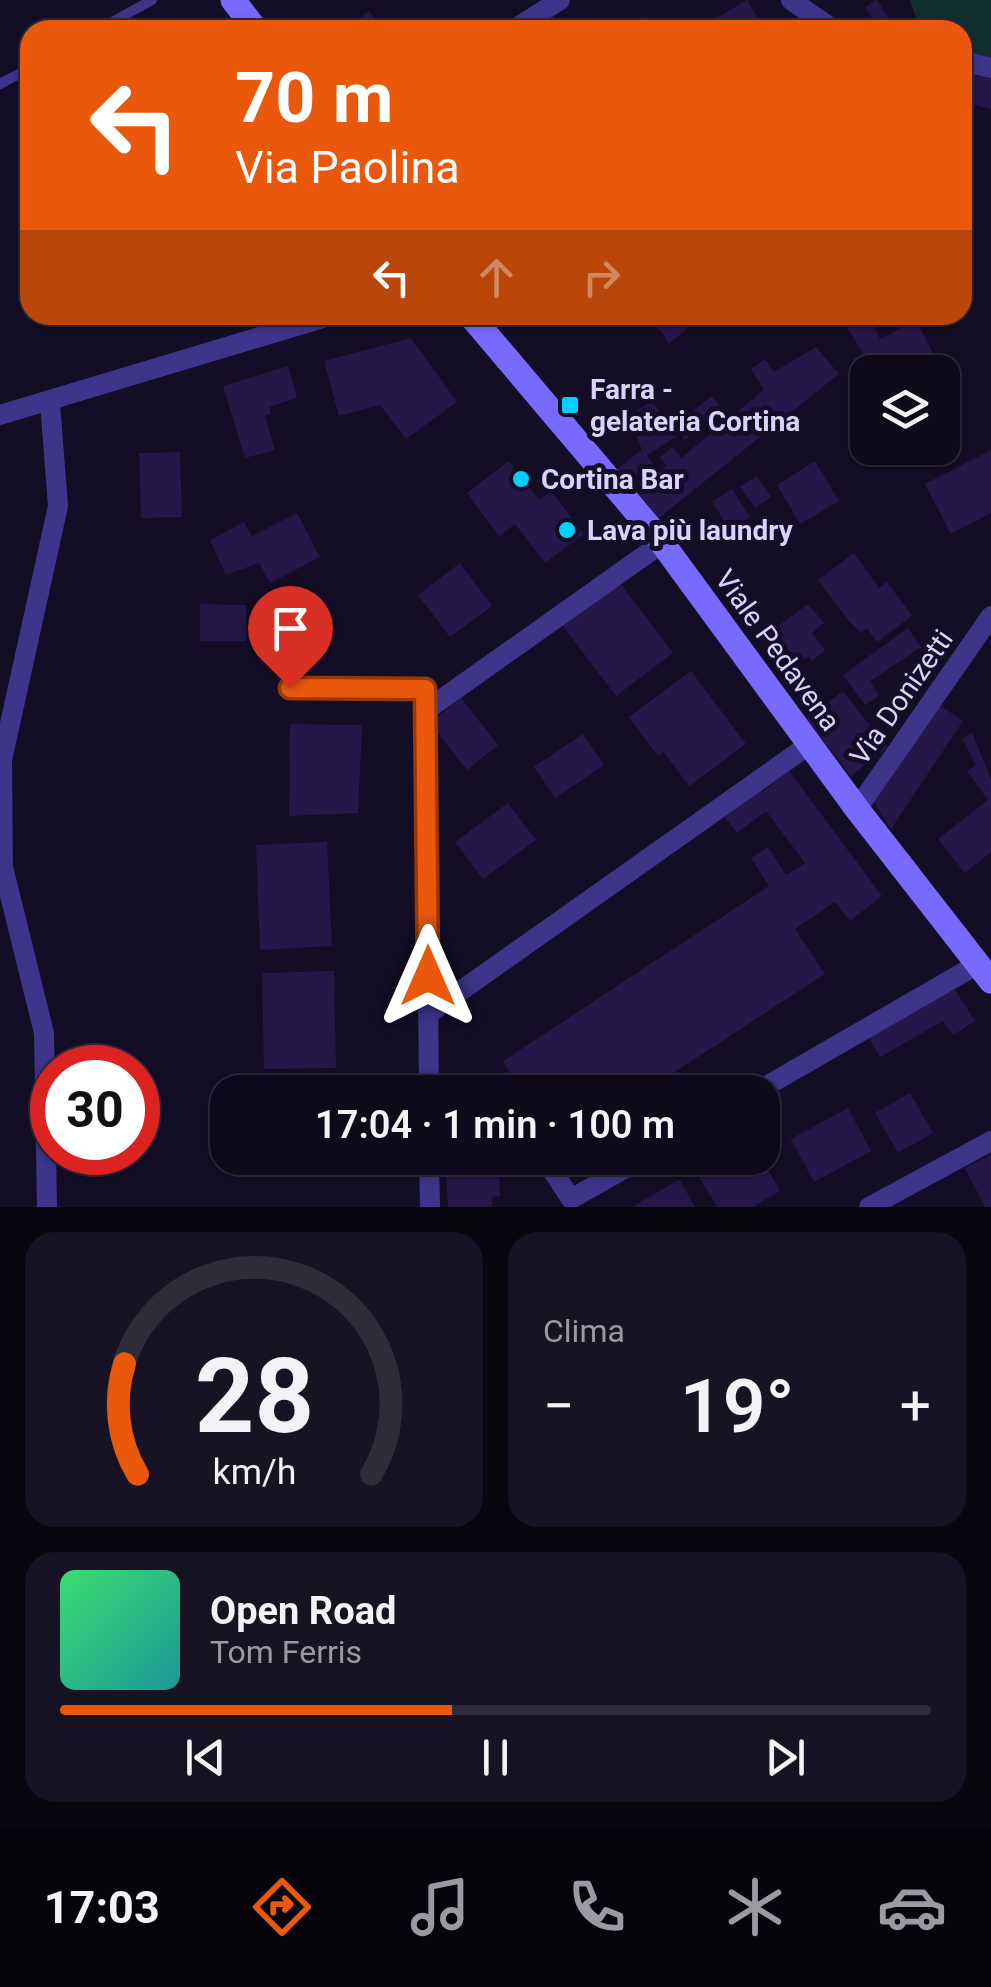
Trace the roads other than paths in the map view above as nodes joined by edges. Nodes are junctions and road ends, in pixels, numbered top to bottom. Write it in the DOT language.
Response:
graph roads {
  1 [pos="152,0"];
  2 [pos="233,0"];
  3 [pos="560,0"];
  4 [pos="791,0"];
  5 [pos="116,20"];
  6 [pos="248,20"];
  7 [pos="529,20"];
  8 [pos="820,20"];
  9 [pos="301,325"];
  10 [pos="478,325"];
  11 [pos="50,403"];
  12 [pos="0,415"];
  13 [pos="662,543"];
  14 [pos="991,616"];
  15 [pos="290,688"];
  16 [pos="425,711"];
  17 [pos="810,744"];
  18 [pos="857,808"];
  19 [pos="984,973"];
  20 [pos="428,1014"];
  21 [pos="428,1075"];
  22 [pos="780,1079"];
  23 [pos="991,1141"];
  24 [pos="429,1175"];
  25 [pos="555,1175"];
  26 [pos="613,1175"];
  27 [pos="48,1207"];
  28 [pos="430,1207"];
  29 [pos="869,1207"];
  1 -- 5 [label="lane"];
  2 -- 6 [label="main road"];
  3 -- 7 [label="street"];
  4 -- 8 [label="street"];
  9 -- 11 [label="street"];
  10 -- 13 [label="main road, Viale Pedavena"];
  11 -- 12 [label="street"];
  11 -- 27 [label="street"];
  13 -- 16 [label="street"];
  13 -- 17 [label="main road, Viale Pedavena"];
  14 -- 18 [label="street, Via Donizetti"];
  15 -- 16 [label="street"];
  16 -- 20 [label="street"];
  17 -- 18 [label="main road, Viale Pedavena"];
  17 -- 20 [label="street"];
  18 -- 19 [label="main road, Viale Pedavena"];
  19 -- 22 [label="street"];
  20 -- 21 [label="street"];
  23 -- 29 [label="street"];
  24 -- 28 [label="street"];
  25 -- 26 [label="street"];
}
